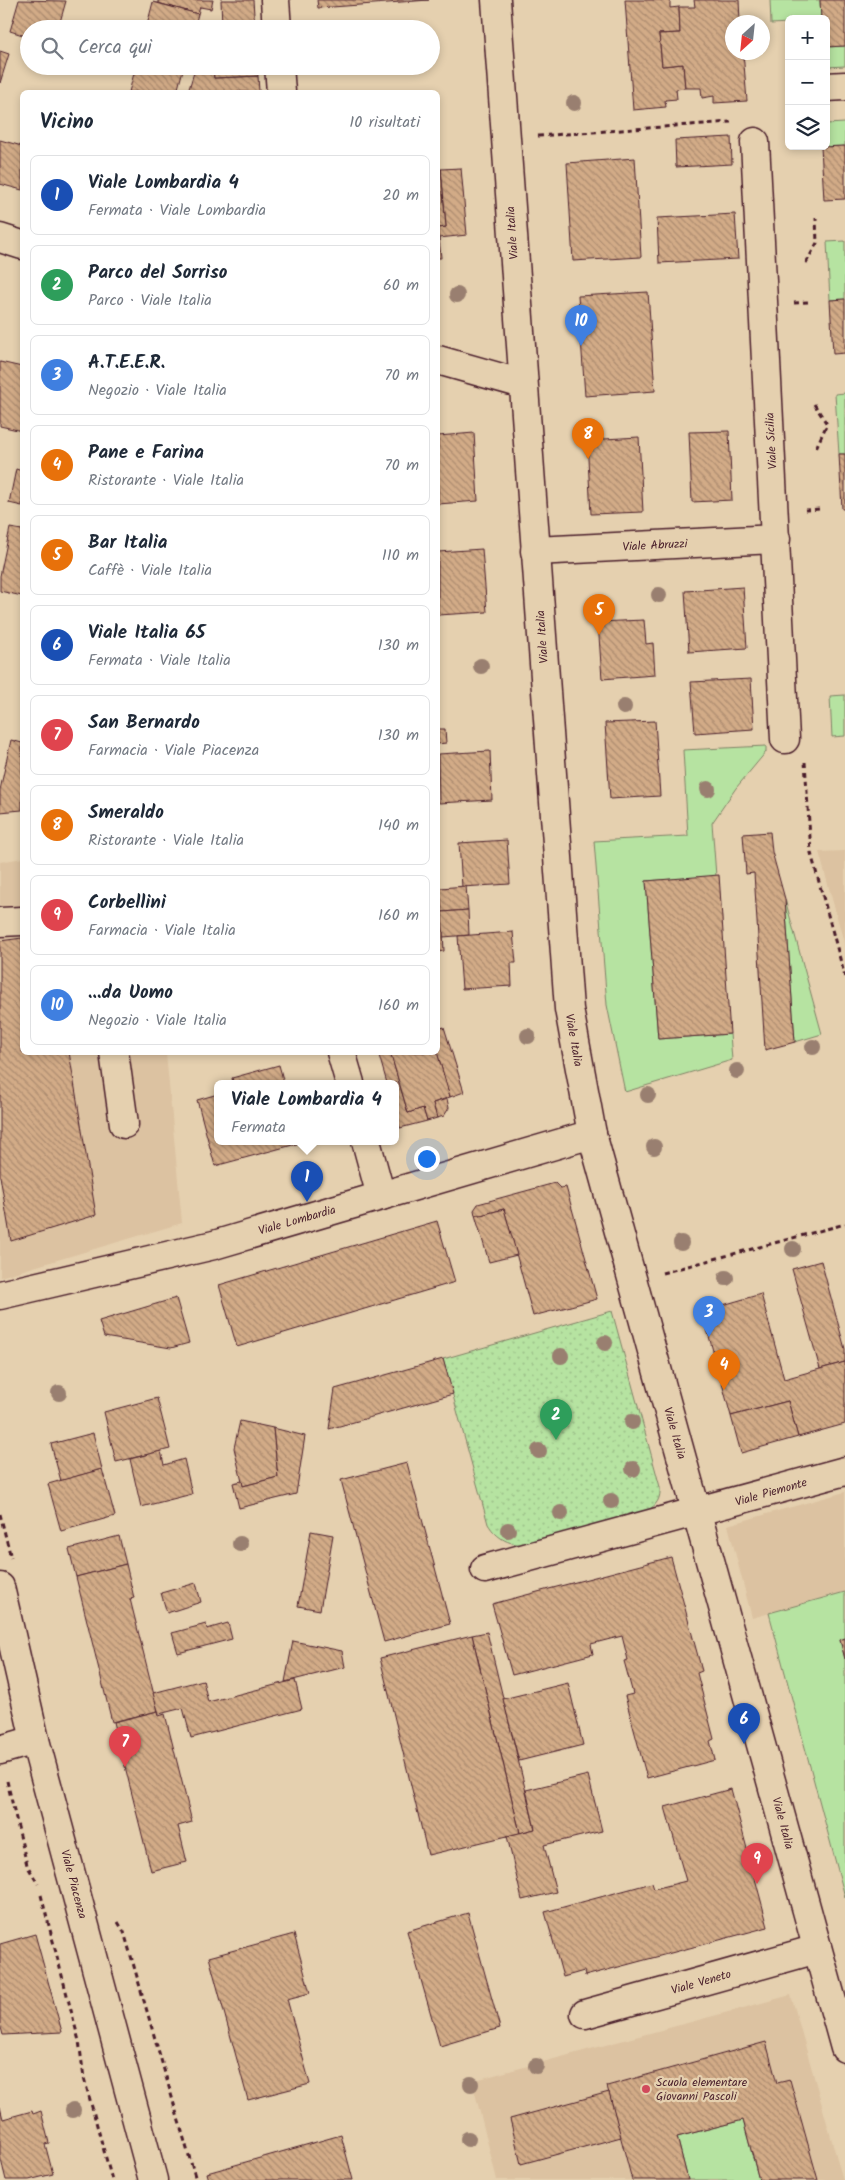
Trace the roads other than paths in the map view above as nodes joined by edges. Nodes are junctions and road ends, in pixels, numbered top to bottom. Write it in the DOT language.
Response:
graph roads {
  1 [pos="275,0"];
  2 [pos="496,0"];
  3 [pos="276,20"];
  4 [pos="280,75"];
  5 [pos="845,86"];
  6 [pos="830,87"];
  7 [pos="281,90"];
  8 [pos="755,142"];
  9 [pos="0,238"];
  10 [pos="20,244"];
  11 [pos="440,361"];
  12 [pos="523,384"];
  13 [pos="776,539"];
  14 [pos="535,551"];
  15 [pos="785,739"];
  16 [pos="20,921"];
  17 [pos="0,922"];
  18 [pos="114,1055"];
  19 [pos="342,1055"];
  20 [pos="349,1080"];
  21 [pos="124,1124"];
  22 [pos="592,1134"];
  23 [pos="367,1145"];
  24 [pos="381,1196"];
  25 [pos="0,1295"];
  26 [pos="845,1471"];
  27 [pos="696,1513"];
  28 [pos="485,1569"];
  29 [pos="0,1587"];
  30 [pos="8,1652"];
  31 [pos="36,1740"];
  32 [pos="1,1750"];
  33 [pos="817,1949"];
  34 [pos="585,2014"];
  35 [pos="845,2048"];
  36 [pos="153,2180"];
  1 -- 3 [label="street"];
  2 -- 12 [label="street, Viale Italia"];
  4 -- 7 [label="street"];
  5 -- 6 [label="street"];
  8 -- 13 [label="street, Viale Sicilia"];
  9 -- 10 [label="street"];
  11 -- 12 [label="street"];
  12 -- 14 [label="street, Viale Italia"];
  13 -- 14 [label="street, Viale Abruzzi"];
  13 -- 15 [label="street, Viale Sicilia"];
  14 -- 22 [label="street, Viale Italia"];
  16 -- 17 [label="street"];
  18 -- 21 [label="street"];
  19 -- 20 [label="street"];
  22 -- 24 [label="street, Viale Lombardia"];
  22 -- 27 [label="street, Viale Italia"];
  23 -- 24 [label="street"];
  24 -- 25 [label="street, Viale Lombardia"];
  26 -- 27 [label="street, Viale Piemonte"];
  27 -- 28 [label="street, Viale Piemonte"];
  27 -- 33 [label="street, Viale Italia"];
  29 -- 30 [label="street, Viale Piacenza"];
  30 -- 31 [label="street, Viale Piacenza"];
  31 -- 32 [label="street"];
  31 -- 36 [label="street, Viale Piacenza"];
  33 -- 34 [label="street, Viale Veneto"];
  33 -- 35 [label="street, Viale Italia"];
}
